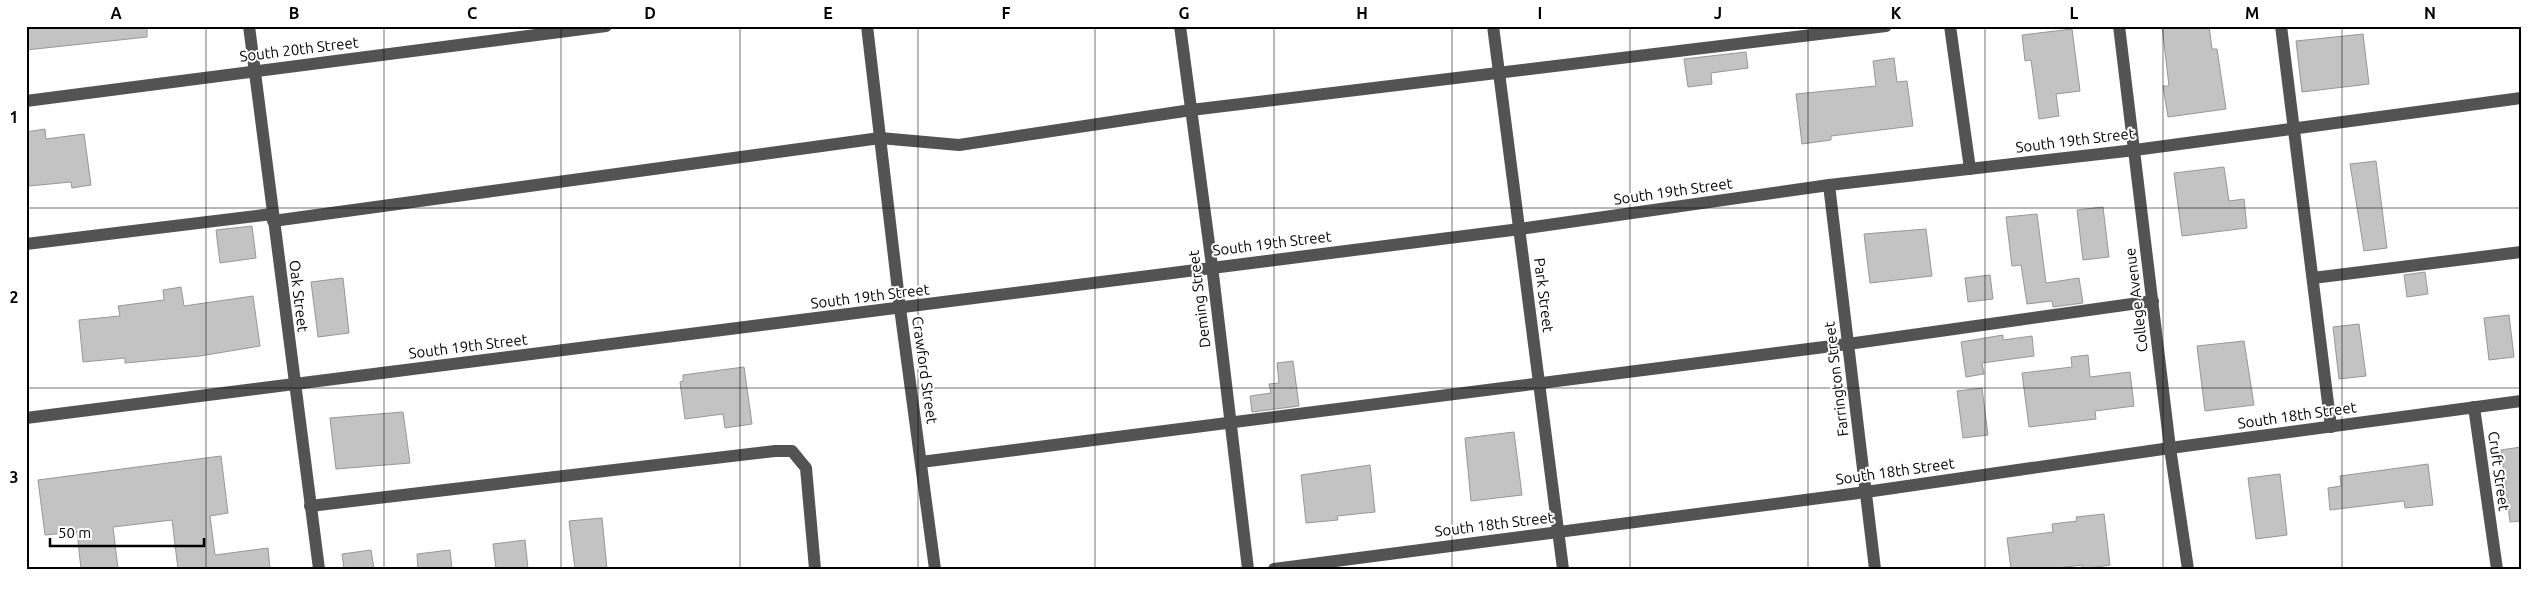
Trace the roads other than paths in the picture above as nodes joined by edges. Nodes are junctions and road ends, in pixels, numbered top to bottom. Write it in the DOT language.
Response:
graph roads {
  1 [pos="249,26"];
  2 [pos="606,26"];
  3 [pos="867,26"];
  4 [pos="1180,26"];
  5 [pos="1494,26"];
  6 [pos="1886,26"];
  7 [pos="1950,26"];
  8 [pos="2119,26"];
  9 [pos="2281,26"];
  10 [pos="254,71"];
  11 [pos="1499,73"];
  12 [pos="2521,98"];
  13 [pos="26,101"];
  14 [pos="1191,110"];
  15 [pos="2294,129"];
  16 [pos="880,138"];
  17 [pos="2135,150"];
  18 [pos="1970,169"];
  19 [pos="1829,185"];
  20 [pos="273,218"];
  21 [pos="1520,228"];
  22 [pos="26,244"];
  23 [pos="2521,252"];
  24 [pos="1212,266"];
  25 [pos="2313,278"];
  26 [pos="2153,302"];
  27 [pos="900,308"];
  28 [pos="1848,344"];
  29 [pos="1539,383"];
  30 [pos="294,384"];
  31 [pos="2521,401"];
  32 [pos="2474,407"];
  33 [pos="26,418"];
  34 [pos="1230,422"];
  35 [pos="2331,426"];
  36 [pos="2170,448"];
  37 [pos="921,462"];
  38 [pos="1866,492"];
  39 [pos="310,506"];
  40 [pos="1559,533"];
  41 [pos="319,569"];
  42 [pos="815,569"];
  43 [pos="935,569"];
  44 [pos="1248,569"];
  45 [pos="1274,569"];
  46 [pos="1563,569"];
  47 [pos="1875,569"];
  48 [pos="2188,569"];
  49 [pos="2497,569"];
  1 -- 10 [label="street, Oak Street"];
  2 -- 10 [label="street, South 20th Street"];
  3 -- 16 [label="street, Crawford Street"];
  4 -- 14 [label="street, Deming Street"];
  5 -- 11 [label="street, Park Street"];
  6 -- 11 [label="street"];
  7 -- 18 [label="street"];
  8 -- 17 [label="street, College Avenue"];
  9 -- 15 [label="street"];
  10 -- 13 [label="street, South 20th Street"];
  10 -- 20 [label="street, Oak Street"];
  11 -- 14 [label="street"];
  11 -- 21 [label="street, Park Street"];
  12 -- 15 [label="street, South 19th Street"];
  14 -- 16 [label="street"];
  14 -- 24 [label="street, Deming Street"];
  15 -- 17 [label="street, South 19th Street"];
  15 -- 25 [label="street"];
  16 -- 20 [label="street"];
  16 -- 27 [label="street, Crawford Street"];
  17 -- 18 [label="street, South 19th Street"];
  17 -- 26 [label="street, College Avenue"];
  18 -- 19 [label="street, South 19th Street"];
  19 -- 21 [label="street, South 19th Street"];
  19 -- 28 [label="street, Farrington Street"];
  20 -- 22 [label="street"];
  20 -- 30 [label="street, Oak Street"];
  21 -- 24 [label="street, South 19th Street"];
  21 -- 29 [label="street, Park Street"];
  23 -- 25 [label="street"];
  24 -- 27 [label="street, South 19th Street"];
  24 -- 34 [label="street, Deming Street"];
  25 -- 35 [label="street"];
  26 -- 28 [label="street"];
  26 -- 36 [label="street, College Avenue"];
  27 -- 30 [label="street, South 19th Street"];
  27 -- 37 [label="street, Crawford Street"];
  28 -- 29 [label="street"];
  28 -- 38 [label="street, Farrington Street"];
  29 -- 34 [label="street"];
  29 -- 40 [label="street, Park Street"];
  30 -- 33 [label="street, South 19th Street"];
  30 -- 39 [label="street, Oak Street"];
  31 -- 32 [label="street, South 18th Street"];
  32 -- 35 [label="street, South 18th Street"];
  32 -- 49 [label="street, Cruft Street"];
  34 -- 37 [label="street"];
  34 -- 44 [label="street, Deming Street"];
  35 -- 36 [label="street, South 18th Street"];
  36 -- 38 [label="street, South 18th Street"];
  36 -- 48 [label="street, College Avenue"];
  37 -- 43 [label="street, Crawford Street"];
  38 -- 40 [label="street, South 18th Street"];
  38 -- 47 [label="street, Farrington Street"];
  39 -- 41 [label="street, Oak Street"];
  39 -- 42 [label="street"];
  40 -- 45 [label="street, South 18th Street"];
  40 -- 46 [label="street, Park Street"];
}
